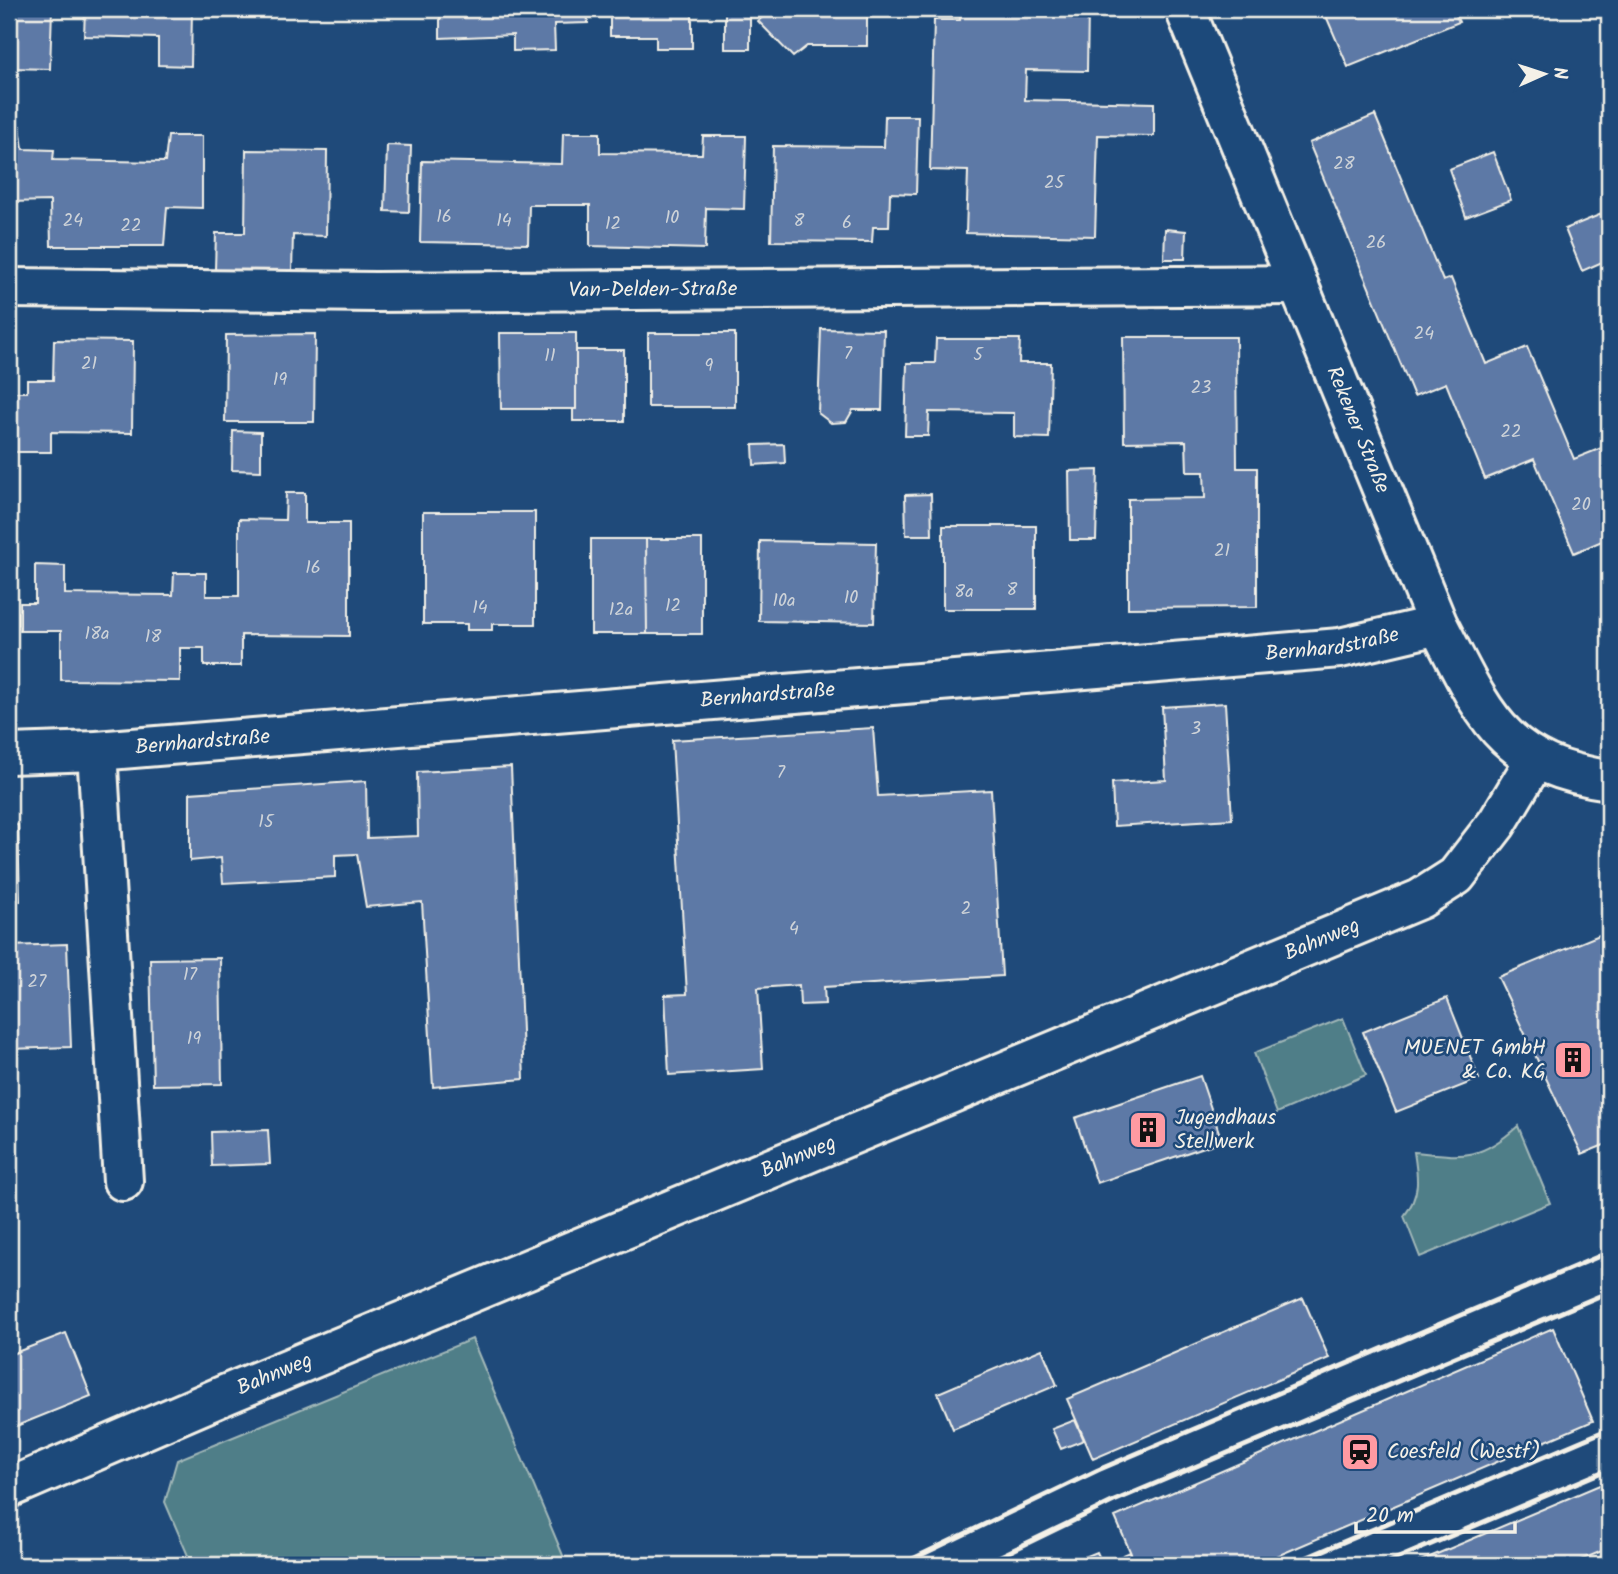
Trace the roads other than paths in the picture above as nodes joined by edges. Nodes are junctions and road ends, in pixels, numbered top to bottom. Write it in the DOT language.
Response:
graph roads {
  1 [pos="1185,9"];
  2 [pos="1297,285"];
  3 [pos="9,288"];
  4 [pos="1438,625"];
  5 [pos="97,751"];
  6 [pos="9,754"];
  7 [pos="1535,760"];
  8 [pos="1609,780"];
  9 [pos="123,1181"];
  10 [pos="9,1488"];
  1 -- 2 [label="street, Rekener Straße"];
  2 -- 3 [label="street, Van-Delden-Straße"];
  2 -- 4 [label="street, Rekener Straße"];
  4 -- 5 [label="street, Bernhardstraße"];
  4 -- 7 [label="street, Rekener Straße"];
  5 -- 6 [label="street, Bernhardstraße"];
  5 -- 9 [label="street"];
  7 -- 8 [label="street, Rekener Straße"];
  7 -- 10 [label="street, Bahnweg"];
}
